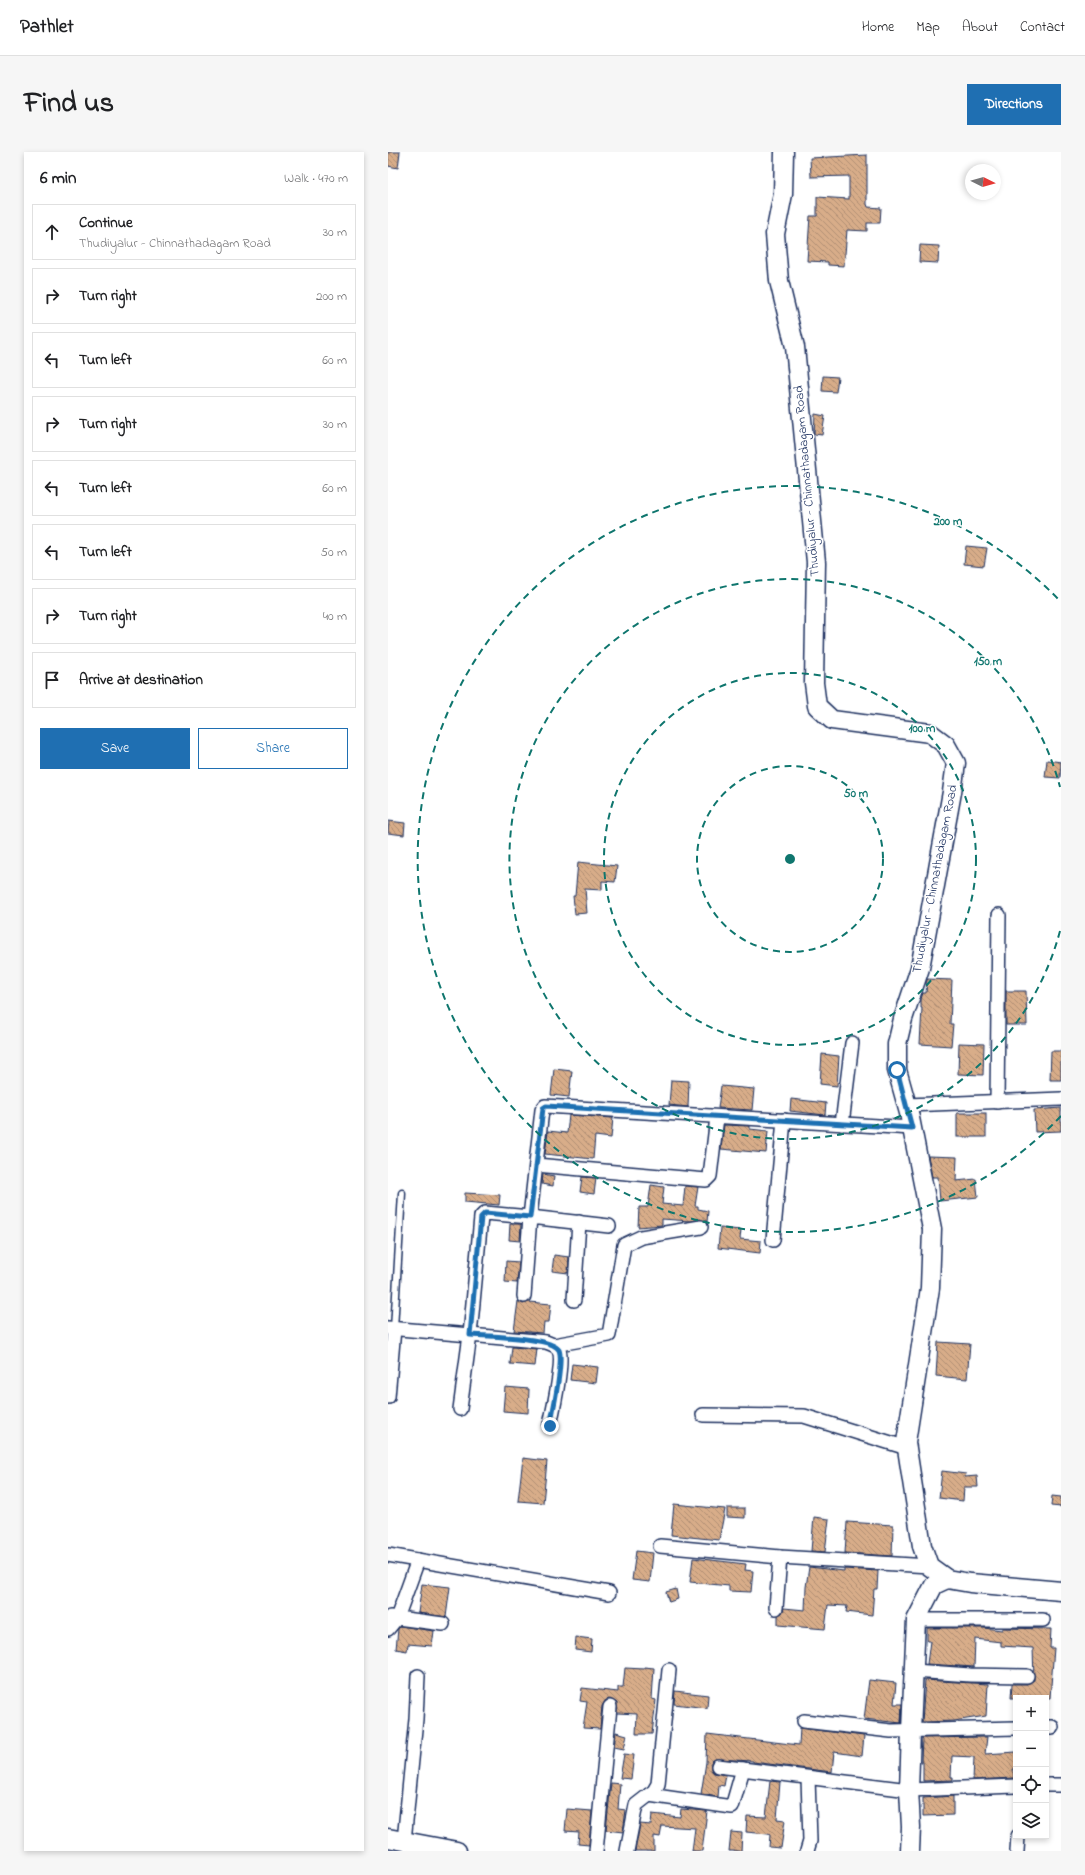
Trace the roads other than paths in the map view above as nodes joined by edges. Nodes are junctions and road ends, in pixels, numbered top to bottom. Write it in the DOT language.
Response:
graph roads {
  1 [pos="784,152"];
  2 [pos="999,915"];
  3 [pos="852,1043"];
  4 [pos="1061,1099"];
  5 [pos="997,1102"];
  6 [pos="907,1106"];
  7 [pos="717,1117"];
  8 [pos="784,1120"];
  9 [pos="842,1124"];
  10 [pos="912,1128"];
  11 [pos="536,1166"];
  12 [pos="402,1193"];
  13 [pos="530,1217"];
  14 [pos="579,1222"];
  15 [pos="609,1226"];
  16 [pos="701,1227"];
  17 [pos="773,1240"];
  18 [pos="524,1296"];
  19 [pos="574,1300"];
  20 [pos="391,1328"];
  21 [pos="470,1335"];
  22 [pos="554,1345"];
  23 [pos="388,1397"];
  24 [pos="460,1409"];
  25 [pos="703,1415"];
  26 [pos="550,1426"];
  27 [pos="907,1448"];
  28 [pos="660,1546"];
  29 [pos="388,1555"];
  30 [pos="780,1557"];
  31 [pos="418,1560"];
  32 [pos="929,1566"];
  33 [pos="947,1578"];
  34 [pos="1061,1591"];
  35 [pos="609,1593"];
  36 [pos="776,1608"];
  37 [pos="392,1618"];
  38 [pos="916,1620"];
  39 [pos="1043,1620"];
  40 [pos="444,1624"];
  41 [pos="388,1629"];
  42 [pos="669,1670"];
  43 [pos="914,1671"];
  44 [pos="418,1676"];
  45 [pos="1027,1676"];
  46 [pos="610,1707"];
  47 [pos="804,1721"];
  48 [pos="1013,1728"];
  49 [pos="911,1731"];
  50 [pos="718,1766"];
  51 [pos="742,1770"];
  52 [pos="808,1778"];
  53 [pos="1049,1785"];
  54 [pos="1061,1785"];
  55 [pos="1013,1786"];
  56 [pos="909,1790"];
  57 [pos="649,1795"];
  58 [pos="1018,1839"];
  59 [pos="396,1840"];
  60 [pos="457,1851"];
  61 [pos="596,1851"];
  62 [pos="627,1851"];
  63 [pos="807,1851"];
  64 [pos="910,1851"];
  65 [pos="1017,1851"];
  1 -- 6 [label="main road, Thudiyalur - Chinnathadagam Road"];
  2 -- 5 [label="street"];
  3 -- 9 [label="street"];
  4 -- 5 [label="street"];
  5 -- 6 [label="street"];
  6 -- 10 [label="main road, Thudiyalur - Chinnathadagam Road"];
  7 -- 8 [label="street"];
  7 -- 11 [label="street"];
  7 -- 11 [label="street"];
  8 -- 9 [label="street"];
  8 -- 17 [label="street"];
  9 -- 10 [label="street"];
  10 -- 27 [label="main road, Thudiyalur - Chinnathadagam Road"];
  11 -- 13 [label="street"];
  12 -- 20 [label="lane"];
  13 -- 14 [label="street"];
  13 -- 18 [label="street"];
  13 -- 21 [label="street"];
  14 -- 15 [label="street"];
  14 -- 19 [label="street"];
  16 -- 22 [label="street"];
  20 -- 21 [label="street"];
  20 -- 23 [label="street"];
  21 -- 22 [label="street"];
  21 -- 24 [label="street"];
  22 -- 26 [label="street"];
  25 -- 27 [label="street"];
  27 -- 32 [label="main road, Thudiyalur - Chinnathadagam Road"];
  28 -- 30 [label="street"];
  29 -- 31 [label="street"];
  30 -- 32 [label="street"];
  30 -- 36 [label="street"];
  31 -- 35 [label="street"];
  31 -- 37 [label="street"];
  32 -- 33 [label="main road"];
  33 -- 34 [label="main road"];
  33 -- 38 [label="main road"];
  37 -- 40 [label="street"];
  37 -- 41 [label="street"];
  38 -- 39 [label="street"];
  38 -- 43 [label="main road"];
  42 -- 57 [label="street"];
  43 -- 45 [label="street"];
  43 -- 49 [label="main road"];
  44 -- 59 [label="street"];
  46 -- 61 [label="street"];
  47 -- 49 [label="street"];
  48 -- 49 [label="street"];
  49 -- 56 [label="main road"];
  50 -- 51 [label="street"];
  51 -- 52 [label="street"];
  51 -- 57 [label="street"];
  52 -- 56 [label="street"];
  52 -- 63 [label="street"];
  53 -- 54 [label="street"];
  55 -- 56 [label="street"];
  56 -- 64 [label="main road"];
  57 -- 62 [label="street"];
  58 -- 65 [label="street"];
  59 -- 60 [label="main road"];
}
